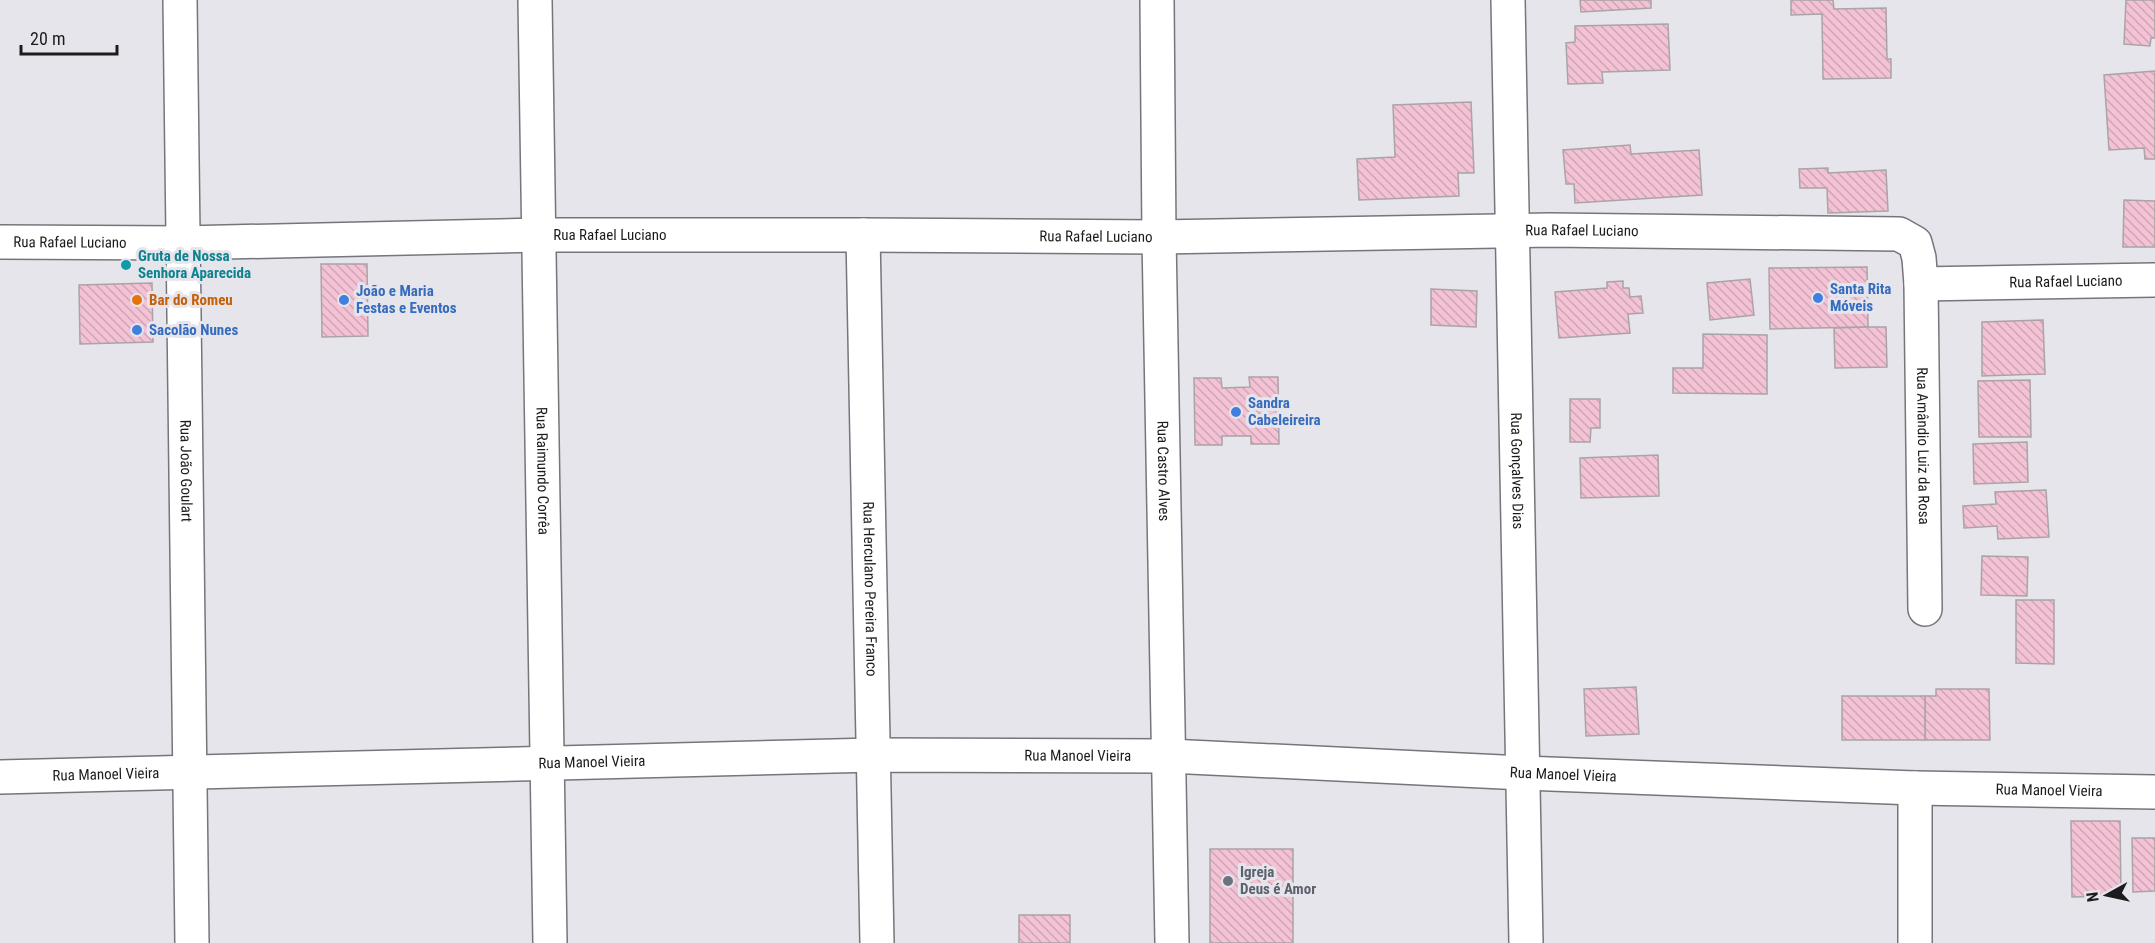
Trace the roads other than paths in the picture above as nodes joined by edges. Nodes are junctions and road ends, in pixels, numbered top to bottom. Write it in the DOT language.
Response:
graph roads {
  1 [pos="180,0"];
  2 [pos="535,0"];
  3 [pos="1156,0"];
  4 [pos="1508,0"];
  5 [pos="1513,232"];
  6 [pos="539,235"];
  7 [pos="863,235"];
  8 [pos="1159,237"];
  9 [pos="0,242"];
  10 [pos="183,243"];
  11 [pos="2155,280"];
  12 [pos="1921,284"];
  13 [pos="1925,609"];
  14 [pos="874,755"];
  15 [pos="1169,756"];
  16 [pos="547,763"];
  17 [pos="189,772"];
  18 [pos="1523,774"];
  19 [pos="0,777"];
  20 [pos="1915,788"];
  21 [pos="2155,792"];
  22 [pos="192,943"];
  23 [pos="550,943"];
  24 [pos="877,943"];
  25 [pos="1172,943"];
  26 [pos="1526,943"];
  27 [pos="1915,943"];
  1 -- 10 [label="street, Rua João Goulart"];
  2 -- 6 [label="street, Rua Raimundo Corrêa"];
  3 -- 8 [label="street, Rua Castro Alves"];
  4 -- 5 [label="street, Rua Gonçalves Dias"];
  5 -- 8 [label="street, Rua Rafael Luciano"];
  5 -- 12 [label="street, Rua Rafael Luciano"];
  5 -- 18 [label="street, Rua Gonçalves Dias"];
  6 -- 7 [label="street, Rua Rafael Luciano"];
  6 -- 10 [label="street, Rua Rafael Luciano"];
  6 -- 16 [label="street, Rua Raimundo Corrêa"];
  7 -- 8 [label="street, Rua Rafael Luciano"];
  7 -- 14 [label="street, Rua Herculano Pereira Franco"];
  8 -- 15 [label="street, Rua Castro Alves"];
  9 -- 10 [label="street, Rua Rafael Luciano"];
  10 -- 17 [label="street, Rua João Goulart"];
  11 -- 12 [label="street, Rua Rafael Luciano"];
  12 -- 13 [label="street, Rua Amândio Luiz da Rosa"];
  14 -- 15 [label="street, Rua Manoel Vieira"];
  14 -- 16 [label="street, Rua Manoel Vieira"];
  14 -- 24 [label="street, Rua Herculano Pereira Franco"];
  15 -- 18 [label="street, Rua Manoel Vieira"];
  15 -- 25 [label="street, Rua Castro Alves"];
  16 -- 17 [label="street, Rua Manoel Vieira"];
  16 -- 23 [label="street, Rua Raimundo Corrêa"];
  17 -- 19 [label="street, Rua Manoel Vieira"];
  17 -- 22 [label="street, Rua João Goulart"];
  18 -- 20 [label="street, Rua Manoel Vieira"];
  18 -- 26 [label="street, Rua Gonçalves Dias"];
  20 -- 21 [label="street, Rua Manoel Vieira"];
  20 -- 27 [label="street"];
}
